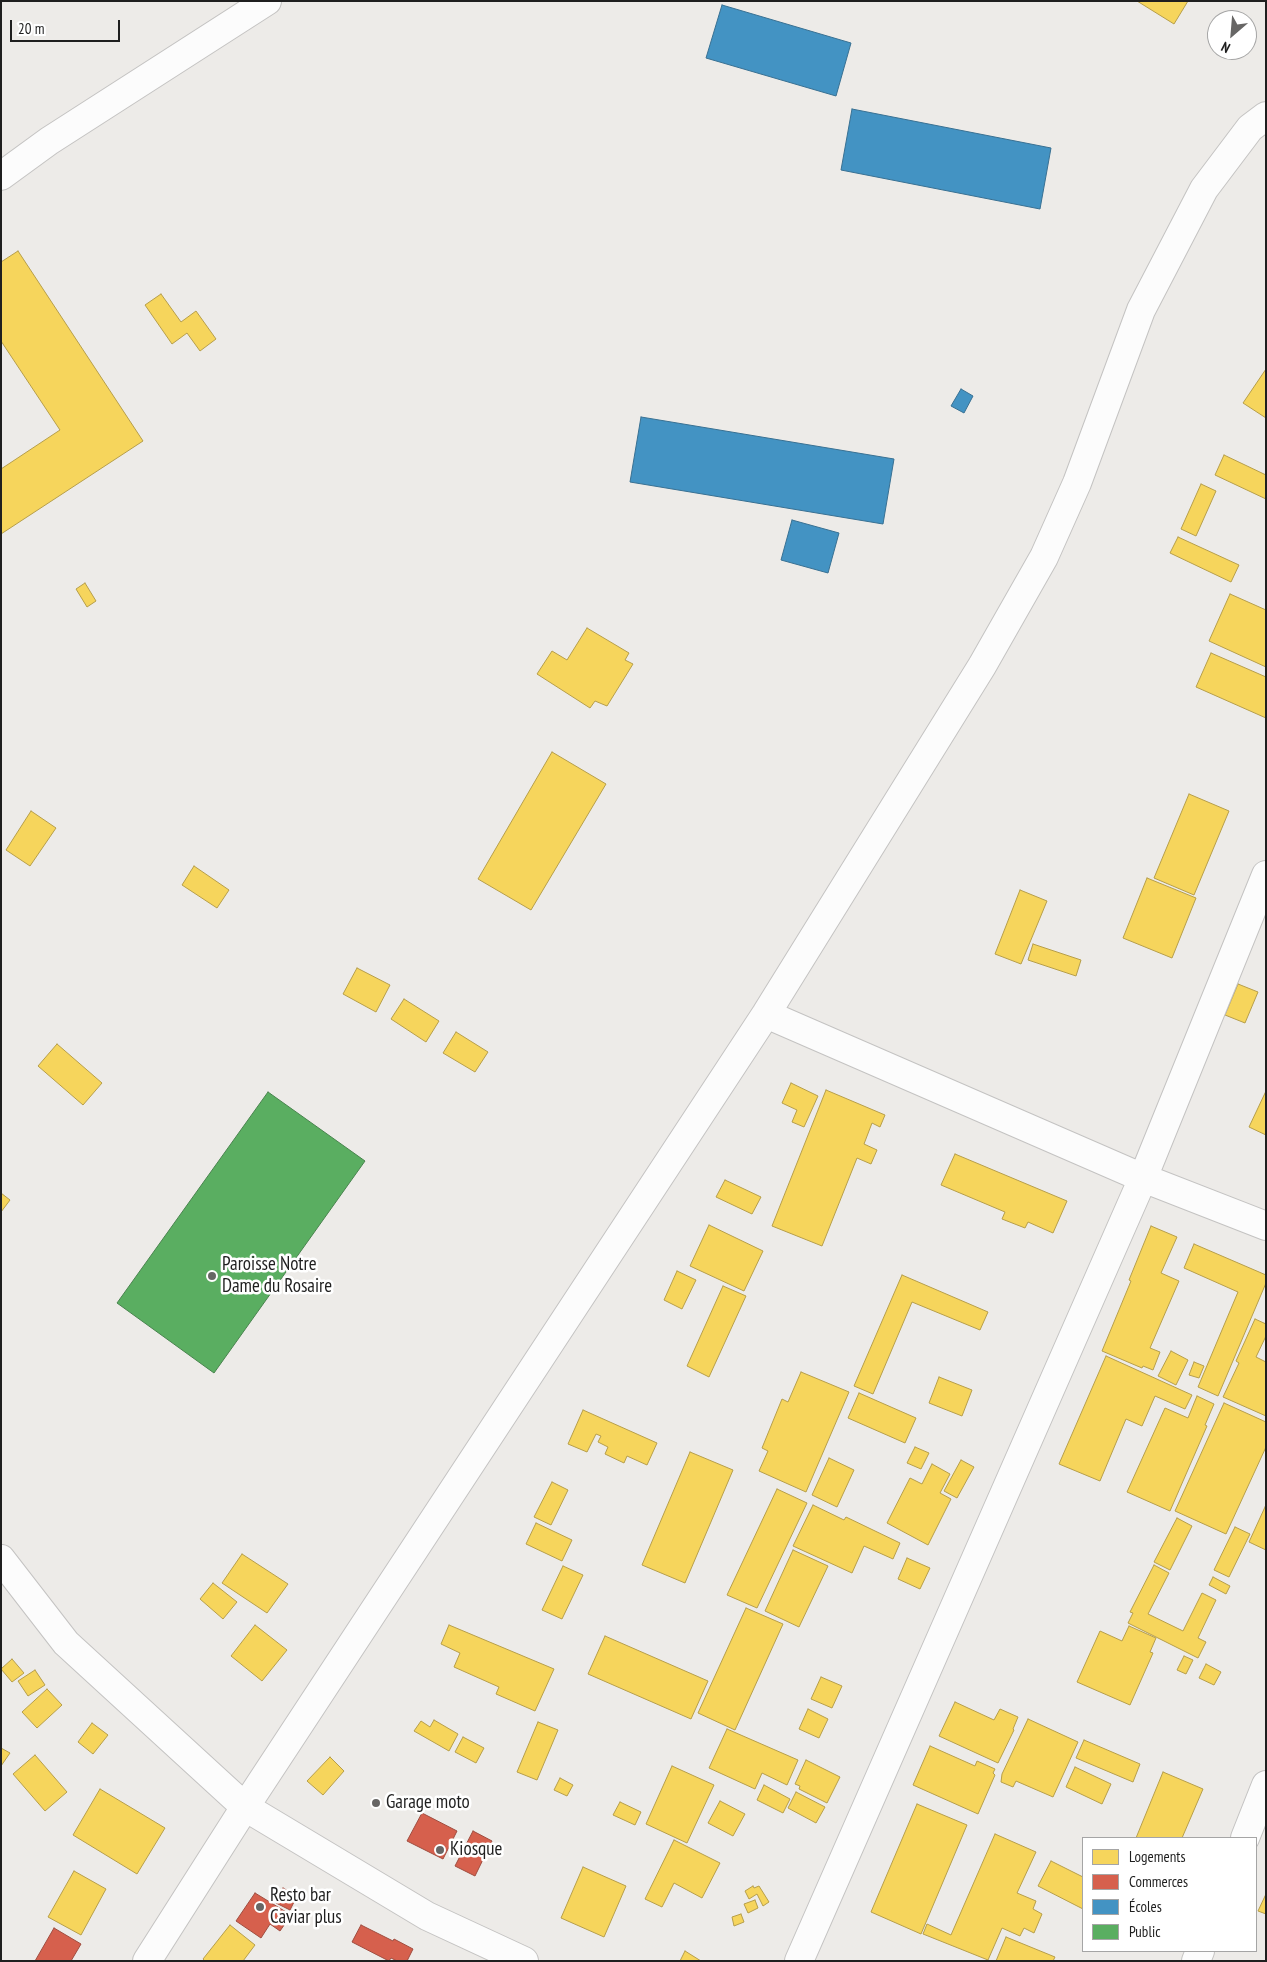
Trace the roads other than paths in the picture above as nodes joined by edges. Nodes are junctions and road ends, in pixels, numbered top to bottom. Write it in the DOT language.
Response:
graph roads {
  1 [pos="267,1"];
  2 [pos="1261,125"];
  3 [pos="1,176"];
  4 [pos="1266,875"];
  5 [pos="766,1014"];
  6 [pos="1143,1178"];
  7 [pos="1266,1226"];
  8 [pos="1,1559"];
  9 [pos="1266,1785"];
  10 [pos="245,1807"];
  11 [pos="1245,1837"];
  12 [pos="147,1961"];
  13 [pos="524,1961"];
  14 [pos="798,1961"];
  1 -- 3 [label="street"];
  2 -- 5 [label="street"];
  4 -- 6 [label="street"];
  5 -- 6 [label="street"];
  5 -- 10 [label="street"];
  6 -- 7 [label="street"];
  6 -- 14 [label="street"];
  8 -- 10 [label="street"];
  9 -- 11 [label="street"];
  10 -- 12 [label="street"];
  10 -- 13 [label="street"];
}
